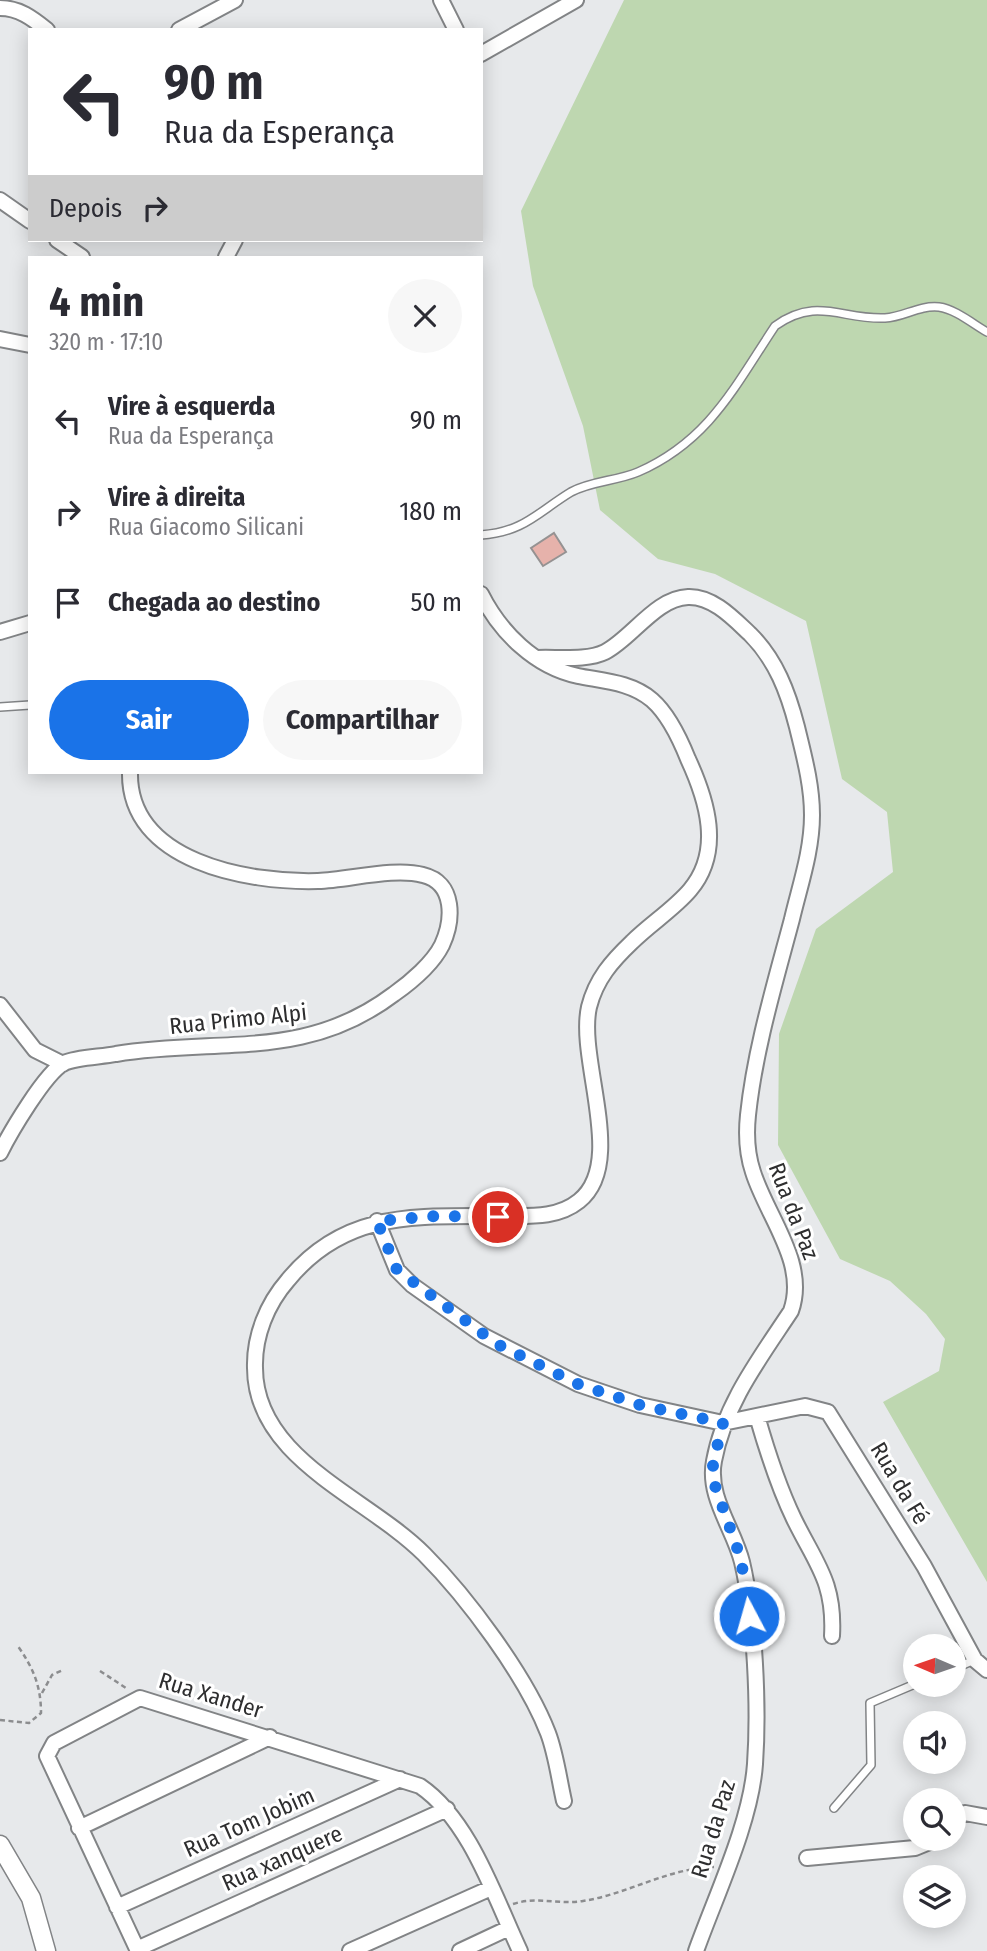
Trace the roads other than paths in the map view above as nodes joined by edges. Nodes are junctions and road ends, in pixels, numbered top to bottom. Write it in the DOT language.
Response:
graph roads {
  1 [pos="235,0"];
  2 [pos="441,0"];
  3 [pos="576,0"];
  4 [pos="0,8"];
  5 [pos="44,28"];
  6 [pos="183,28"];
  7 [pos="455,28"];
  8 [pos="483,53"];
  9 [pos="0,200"];
  10 [pos="28,220"];
  11 [pos="60,242"];
  12 [pos="81,256"];
  13 [pos="987,332"];
  14 [pos="0,339"];
  15 [pos="28,345"];
  16 [pos="483,535"];
  17 [pos="483,597"];
  18 [pos="28,624"];
  19 [pos="0,632"];
  20 [pos="536,659"];
  21 [pos="28,705"];
  22 [pos="0,707"];
  23 [pos="130,774"];
  24 [pos="0,1005"];
  25 [pos="63,1063"];
  26 [pos="0,1153"];
  27 [pos="377,1221"];
  28 [pos="757,1416"];
  29 [pos="723,1423"];
  30 [pos="832,1636"];
  31 [pos="975,1660"];
  32 [pos="966,1664"];
  33 [pos="987,1670"];
  34 [pos="903,1689"];
  35 [pos="270,1737"];
  36 [pos="400,1779"];
  37 [pos="564,1801"];
  38 [pos="834,1808"];
  39 [pos="447,1809"];
  40 [pos="966,1813"];
  41 [pos="987,1817"];
  42 [pos="79,1829"];
  43 [pos="0,1846"];
  44 [pos="903,1849"];
  45 [pos="807,1858"];
  46 [pos="491,1888"];
  47 [pos="117,1907"];
  48 [pos="509,1928"];
  49 [pos="137,1950"];
  50 [pos="46,1951"];
  51 [pos="350,1951"];
  52 [pos="460,1951"];
  53 [pos="520,1951"];
  54 [pos="696,1951"];
  1 -- 6 [label="street"];
  2 -- 7 [label="street"];
  3 -- 8 [label="street"];
  4 -- 5 [label="street"];
  9 -- 10 [label="street"];
  11 -- 12 [label="street"];
  13 -- 16 [label="lane"];
  14 -- 15 [label="street"];
  17 -- 20 [label="street"];
  18 -- 19 [label="street"];
  20 -- 27 [label="street"];
  20 -- 29 [label="street, Rua da Paz"];
  21 -- 22 [label="lane"];
  23 -- 25 [label="street, Rua Primo Alpi"];
  24 -- 25 [label="street"];
  25 -- 26 [label="street"];
  27 -- 29 [label="street"];
  27 -- 37 [label="street"];
  28 -- 29 [label="street, Rua da Fé"];
  28 -- 30 [label="street"];
  28 -- 31 [label="street, Rua da Fé"];
  29 -- 54 [label="street, Rua da Paz"];
  31 -- 32 [label="lane"];
  31 -- 33 [label="street, Rua da Fé"];
  34 -- 38 [label="lane"];
  35 -- 36 [label="street, Rua Xander"];
  35 -- 42 [label="street"];
  35 -- 42 [label="street, Rua Xander"];
  36 -- 39 [label="street, Rua Xander"];
  36 -- 47 [label="street, Rua Tom Jobim"];
  39 -- 46 [label="street, Rua Xander"];
  39 -- 49 [label="street, Rua xanquere"];
  40 -- 41 [label="street"];
  42 -- 47 [label="street, Rua Xander"];
  43 -- 50 [label="street"];
  44 -- 45 [label="street"];
  46 -- 48 [label="street, Rua Xander"];
  46 -- 51 [label="street"];
  47 -- 49 [label="street, Rua Xander"];
  48 -- 52 [label="street"];
  48 -- 53 [label="street, Rua Xander"];
}
